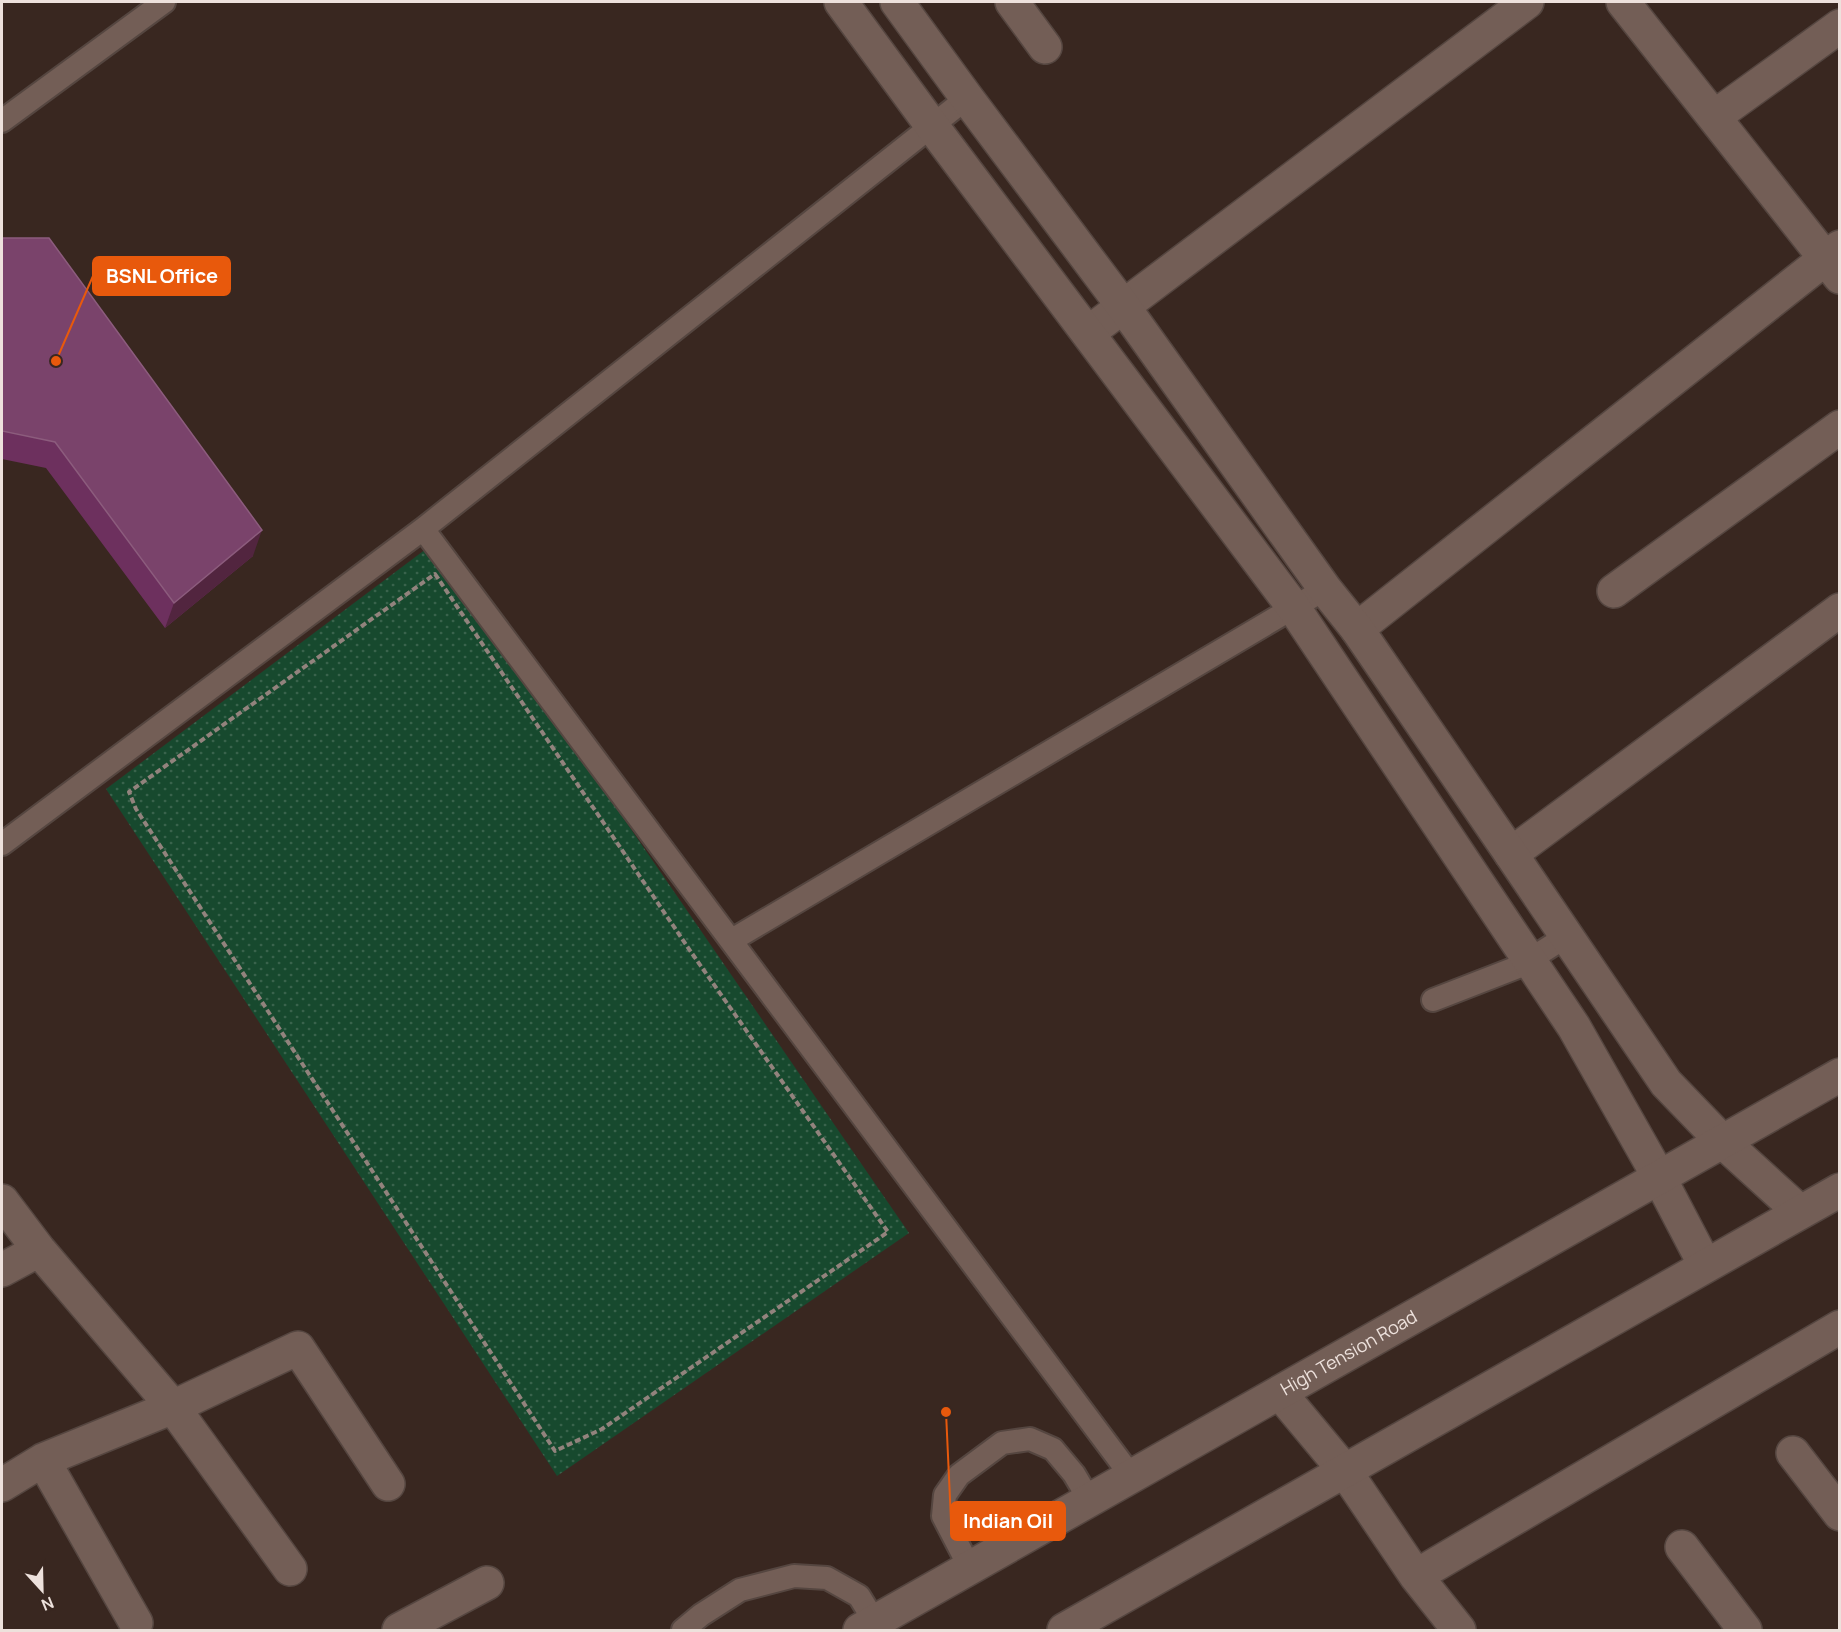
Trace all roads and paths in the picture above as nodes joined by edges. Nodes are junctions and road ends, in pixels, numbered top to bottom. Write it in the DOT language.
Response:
graph roads {
  1 [pos="164,2"];
  2 [pos="841,2"];
  3 [pos="897,2"];
  4 [pos="1012,2"];
  5 [pos="1527,2"];
  6 [pos="1623,2"];
  7 [pos="1839,26"];
  8 [pos="1045,47"];
  9 [pos="967,99"];
  10 [pos="1714,117"];
  11 [pos="2,121"];
  12 [pos="932,126"];
  13 [pos="1835,261"];
  14 [pos="1123,306"];
  15 [pos="1088,333"];
  16 [pos="1839,427"];
  17 [pos="423,529"];
  18 [pos="435,574"];
  19 [pos="1325,589"];
  20 [pos="1614,591"];
  21 [pos="1294,608"];
  22 [pos="1839,610"];
  23 [pos="1356,630"];
  24 [pos="2,844"];
  25 [pos="1511,854"];
  26 [pos="1567,936"];
  27 [pos="732,940"];
  28 [pos="1529,960"];
  29 [pos="1433,1000"];
  30 [pos="1839,1076"];
  31 [pos="1722,1141"];
  32 [pos="1659,1177"];
  33 [pos="1839,1190"];
  34 [pos="2,1201"];
  35 [pos="1800,1212"];
  36 [pos="39,1250"];
  37 [pos="1705,1266"];
  38 [pos="2,1270"];
  39 [pos="1839,1327"];
  40 [pos="1280,1393"];
  41 [pos="173,1407"];
  42 [pos="1793,1453"];
  43 [pos="43,1460"];
  44 [pos="1345,1471"];
  45 [pos="1132,1477"];
  46 [pos="388,1484"];
  47 [pos="2,1485"];
  48 [pos="1090,1501"];
  49 [pos="1839,1514"];
  50 [pos="1682,1547"];
  51 [pos="970,1568"];
  52 [pos="290,1569"];
  53 [pos="1416,1576"];
  54 [pos="487,1583"];
  55 [pos="136,1623"];
  56 [pos="867,1626"];
  57 [pos="1452,1628"];
  58 [pos="399,1630"];
  59 [pos="683,1630"];
  60 [pos="1064,1630"];
  61 [pos="1745,1630"];
  1 -- 11 [label="lane"];
  2 -- 12 [label="street"];
  3 -- 9 [label="street"];
  4 -- 8 [label="street"];
  5 -- 14 [label="street"];
  6 -- 10 [label="street"];
  7 -- 10 [label="street"];
  9 -- 12 [label="lane"];
  9 -- 14 [label="street"];
  10 -- 13 [label="street"];
  12 -- 15 [label="street"];
  12 -- 17 [label="lane"];
  13 -- 23 [label="street"];
  14 -- 15 [label="street"];
  14 -- 19 [label="street"];
  15 -- 21 [label="street"];
  16 -- 20 [label="street"];
  17 -- 24 [label="lane"];
  17 -- 27 [label="lane"];
  18 -- 18 [label="path"];
  19 -- 21 [label="lane"];
  19 -- 23 [label="street"];
  21 -- 27 [label="lane"];
  21 -- 28 [label="street"];
  22 -- 25 [label="street"];
  23 -- 25 [label="street"];
  25 -- 26 [label="street"];
  26 -- 28 [label="lane"];
  26 -- 31 [label="street"];
  27 -- 45 [label="lane"];
  28 -- 29 [label="lane"];
  28 -- 32 [label="street"];
  30 -- 31 [label="street, High Tension Road"];
  31 -- 32 [label="street, High Tension Road"];
  31 -- 35 [label="street"];
  32 -- 37 [label="street"];
  32 -- 40 [label="street, High Tension Road"];
  33 -- 35 [label="street"];
  34 -- 36 [label="street"];
  35 -- 37 [label="street"];
  36 -- 38 [label="street"];
  36 -- 41 [label="street"];
  37 -- 44 [label="street"];
  39 -- 53 [label="street"];
  40 -- 44 [label="street"];
  40 -- 45 [label="street, High Tension Road"];
  41 -- 43 [label="street"];
  41 -- 46 [label="street"];
  41 -- 52 [label="street"];
  42 -- 49 [label="street"];
  43 -- 47 [label="street"];
  43 -- 55 [label="street"];
  44 -- 53 [label="street"];
  44 -- 60 [label="street"];
  45 -- 48 [label="street, High Tension Road"];
  48 -- 51 [label="street, High Tension Road"];
  48 -- 51 [label="lane"];
  50 -- 61 [label="street"];
  51 -- 56 [label="street, High Tension Road"];
  53 -- 57 [label="street"];
  54 -- 58 [label="street"];
  56 -- 59 [label="lane"];
}
